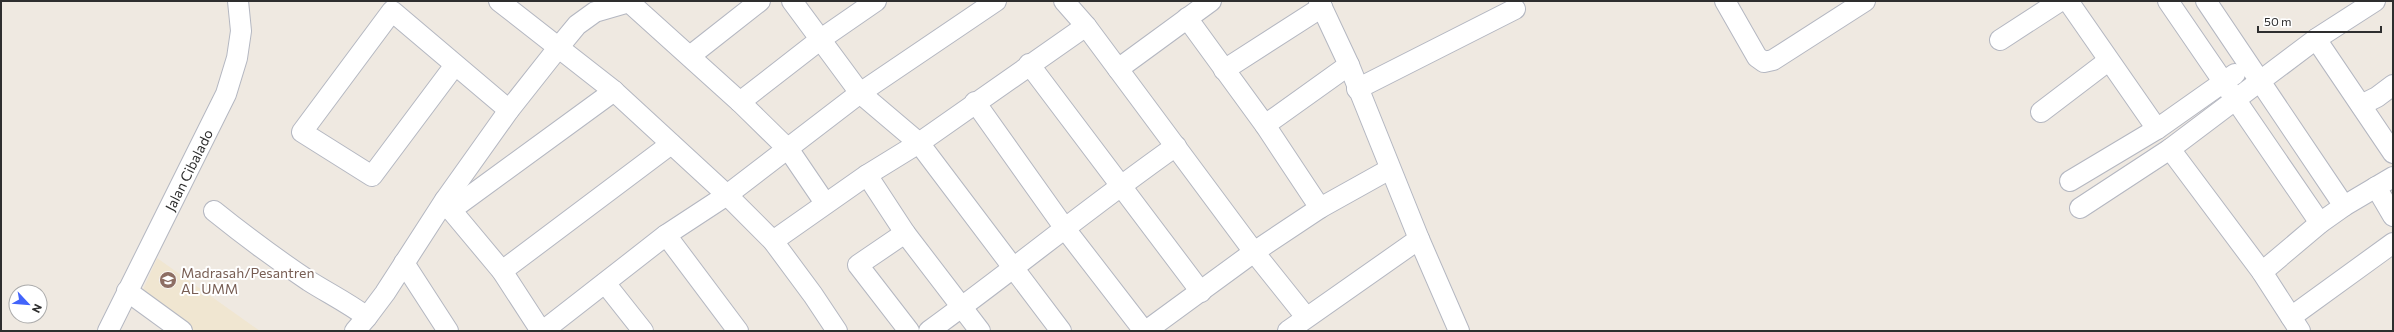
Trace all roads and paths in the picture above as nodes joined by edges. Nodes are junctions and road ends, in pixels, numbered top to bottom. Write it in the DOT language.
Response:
graph roads {
  1 [pos="238,1"];
  2 [pos="499,1"];
  3 [pos="760,1"];
  4 [pos="792,1"];
  5 [pos="876,1"];
  6 [pos="996,1"];
  7 [pos="1211,1"];
  8 [pos="1725,1"];
  9 [pos="1865,1"];
  10 [pos="2060,1"];
  11 [pos="2068,1"];
  12 [pos="2168,1"];
  13 [pos="2206,1"];
  14 [pos="2375,1"];
  15 [pos="630,2"];
  16 [pos="1073,4"];
  17 [pos="1321,4"];
  18 [pos="1515,9"];
  19 [pos="1187,18"];
  20 [pos="1086,26"];
  21 [pos="821,39"];
  22 [pos="2316,39"];
  23 [pos="2000,40"];
  24 [pos="558,48"];
  25 [pos="690,56"];
  26 [pos="2108,61"];
  27 [pos="1029,64"];
  28 [pos="455,65"];
  29 [pos="1349,65"];
  30 [pos="2249,65"];
  31 [pos="1118,69"];
  32 [pos="1224,70"];
  33 [pos="2224,81"];
  34 [pos="2259,82"];
  35 [pos="2393,85"];
  36 [pos="1357,89"];
  37 [pos="614,90"];
  38 [pos="860,93"];
  39 [pos="2237,100"];
  40 [pos="740,102"];
  41 [pos="975,102"];
  42 [pos="2361,105"];
  43 [pos="509,110"];
  44 [pos="2041,112"];
  45 [pos="1265,125"];
  46 [pos="2157,129"];
  47 [pos="919,143"];
  48 [pos="671,144"];
  49 [pos="1176,146"];
  50 [pos="2170,149"];
  51 [pos="788,150"];
  52 [pos="2393,152"];
  53 [pos="1390,169"];
  54 [pos="867,175"];
  55 [pos="2393,177"];
  56 [pos="2070,181"];
  57 [pos="1120,186"];
  58 [pos="2376,187"];
  59 [pos="727,195"];
  60 [pos="825,203"];
  61 [pos="448,205"];
  62 [pos="2344,206"];
  63 [pos="1320,208"];
  64 [pos="2080,208"];
  65 [pos="214,211"];
  66 [pos="2393,216"];
  67 [pos="2320,223"];
  68 [pos="1066,230"];
  69 [pos="905,233"];
  70 [pos="666,235"];
  71 [pos="1419,239"];
  72 [pos="773,241"];
  73 [pos="2393,243"];
  74 [pos="1254,252"];
  75 [pos="404,263"];
  76 [pos="1014,268"];
  77 [pos="502,271"];
  78 [pos="2262,272"];
  79 [pos="605,283"];
  80 [pos="127,291"];
  81 [pos="1201,292"];
  82 [pos="962,307"];
  83 [pos="1306,317"];
  84 [pos="361,324"];
  85 [pos="2296,324"];
  86 [pos="546,330"];
  87 [pos="108,331"];
  88 [pos="182,331"];
  89 [pos="448,331"];
  90 [pos="643,331"];
  91 [pos="738,331"];
  92 [pos="837,331"];
  93 [pos="910,331"];
  94 [pos="929,331"];
  95 [pos="980,331"];
  96 [pos="1061,331"];
  97 [pos="1145,331"];
  98 [pos="1288,331"];
  99 [pos="1459,331"];
  1 -- 80 [label="street, Jalan Cibalado"];
  2 -- 24 [label="street"];
  3 -- 25 [label="street"];
  4 -- 21 [label="street"];
  5 -- 21 [label="street"];
  6 -- 38 [label="street"];
  7 -- 19 [label="street"];
  8 -- 9 [label="street"];
  10 -- 23 [label="street"];
  11 -- 26 [label="street"];
  12 -- 33 [label="street"];
  13 -- 30 [label="street"];
  14 -- 22 [label="street"];
  15 -- 24 [label="street"];
  15 -- 25 [label="street"];
  16 -- 20 [label="street"];
  17 -- 29 [label="street"];
  17 -- 32 [label="street"];
  18 -- 36 [label="street"];
  19 -- 31 [label="street"];
  19 -- 32 [label="street"];
  20 -- 27 [label="street"];
  20 -- 31 [label="street"];
  21 -- 38 [label="street"];
  21 -- 40 [label="street"];
  22 -- 34 [label="street"];
  22 -- 42 [label="street"];
  24 -- 37 [label="street"];
  24 -- 43 [label="street"];
  25 -- 40 [label="street"];
  26 -- 44 [label="street"];
  26 -- 46 [label="street"];
  27 -- 41 [label="street"];
  27 -- 57 [label="street"];
  28 -- 28 [label="street"];
  28 -- 43 [label="street"];
  29 -- 36 [label="street"];
  29 -- 45 [label="street"];
  30 -- 33 [label="street"];
  30 -- 34 [label="street"];
  31 -- 49 [label="street"];
  32 -- 45 [label="street"];
  33 -- 39 [label="street"];
  33 -- 46 [label="street"];
  34 -- 39 [label="street"];
  34 -- 62 [label="street"];
  35 -- 42 [label="street"];
  36 -- 53 [label="street"];
  37 -- 48 [label="street"];
  37 -- 61 [label="street"];
  38 -- 47 [label="street"];
  38 -- 51 [label="street"];
  39 -- 50 [label="street"];
  39 -- 67 [label="street"];
  40 -- 51 [label="street"];
  41 -- 47 [label="street"];
  41 -- 68 [label="street"];
  42 -- 52 [label="street"];
  43 -- 61 [label="street"];
  45 -- 63 [label="street"];
  46 -- 56 [label="street"];
  47 -- 54 [label="street"];
  47 -- 76 [label="street"];
  48 -- 59 [label="street"];
  48 -- 77 [label="street"];
  49 -- 57 [label="street"];
  49 -- 74 [label="street"];
  50 -- 64 [label="street"];
  50 -- 78 [label="street"];
  51 -- 59 [label="street"];
  51 -- 60 [label="street"];
  53 -- 63 [label="street"];
  53 -- 71 [label="street"];
  54 -- 60 [label="street"];
  54 -- 69 [label="street"];
  55 -- 58 [label="street"];
  57 -- 68 [label="street"];
  57 -- 81 [label="street"];
  58 -- 62 [label="street"];
  58 -- 66 [label="street"];
  59 -- 70 [label="street"];
  59 -- 72 [label="street"];
  60 -- 72 [label="street"];
  61 -- 75 [label="street"];
  61 -- 77 [label="street"];
  62 -- 67 [label="street"];
  63 -- 74 [label="street"];
  65 -- 84 [label="street"];
  67 -- 78 [label="street"];
  68 -- 76 [label="street"];
  68 -- 97 [label="street"];
  69 -- 82 [label="street"];
  69 -- 93 [label="street"];
  70 -- 79 [label="street"];
  70 -- 91 [label="street"];
  71 -- 83 [label="street"];
  71 -- 99 [label="street"];
  72 -- 92 [label="street"];
  73 -- 85 [label="street"];
  74 -- 81 [label="street"];
  74 -- 83 [label="street"];
  75 -- 84 [label="street"];
  75 -- 89 [label="street"];
  76 -- 82 [label="street"];
  76 -- 96 [label="street"];
  77 -- 86 [label="street"];
  78 -- 85 [label="street"];
  79 -- 86 [label="street"];
  79 -- 90 [label="street"];
  80 -- 87 [label="street, Jalan Cibalado"];
  80 -- 88 [label="street"];
  81 -- 97 [label="street"];
  82 -- 94 [label="street"];
  82 -- 95 [label="street"];
  83 -- 98 [label="street"];
}
